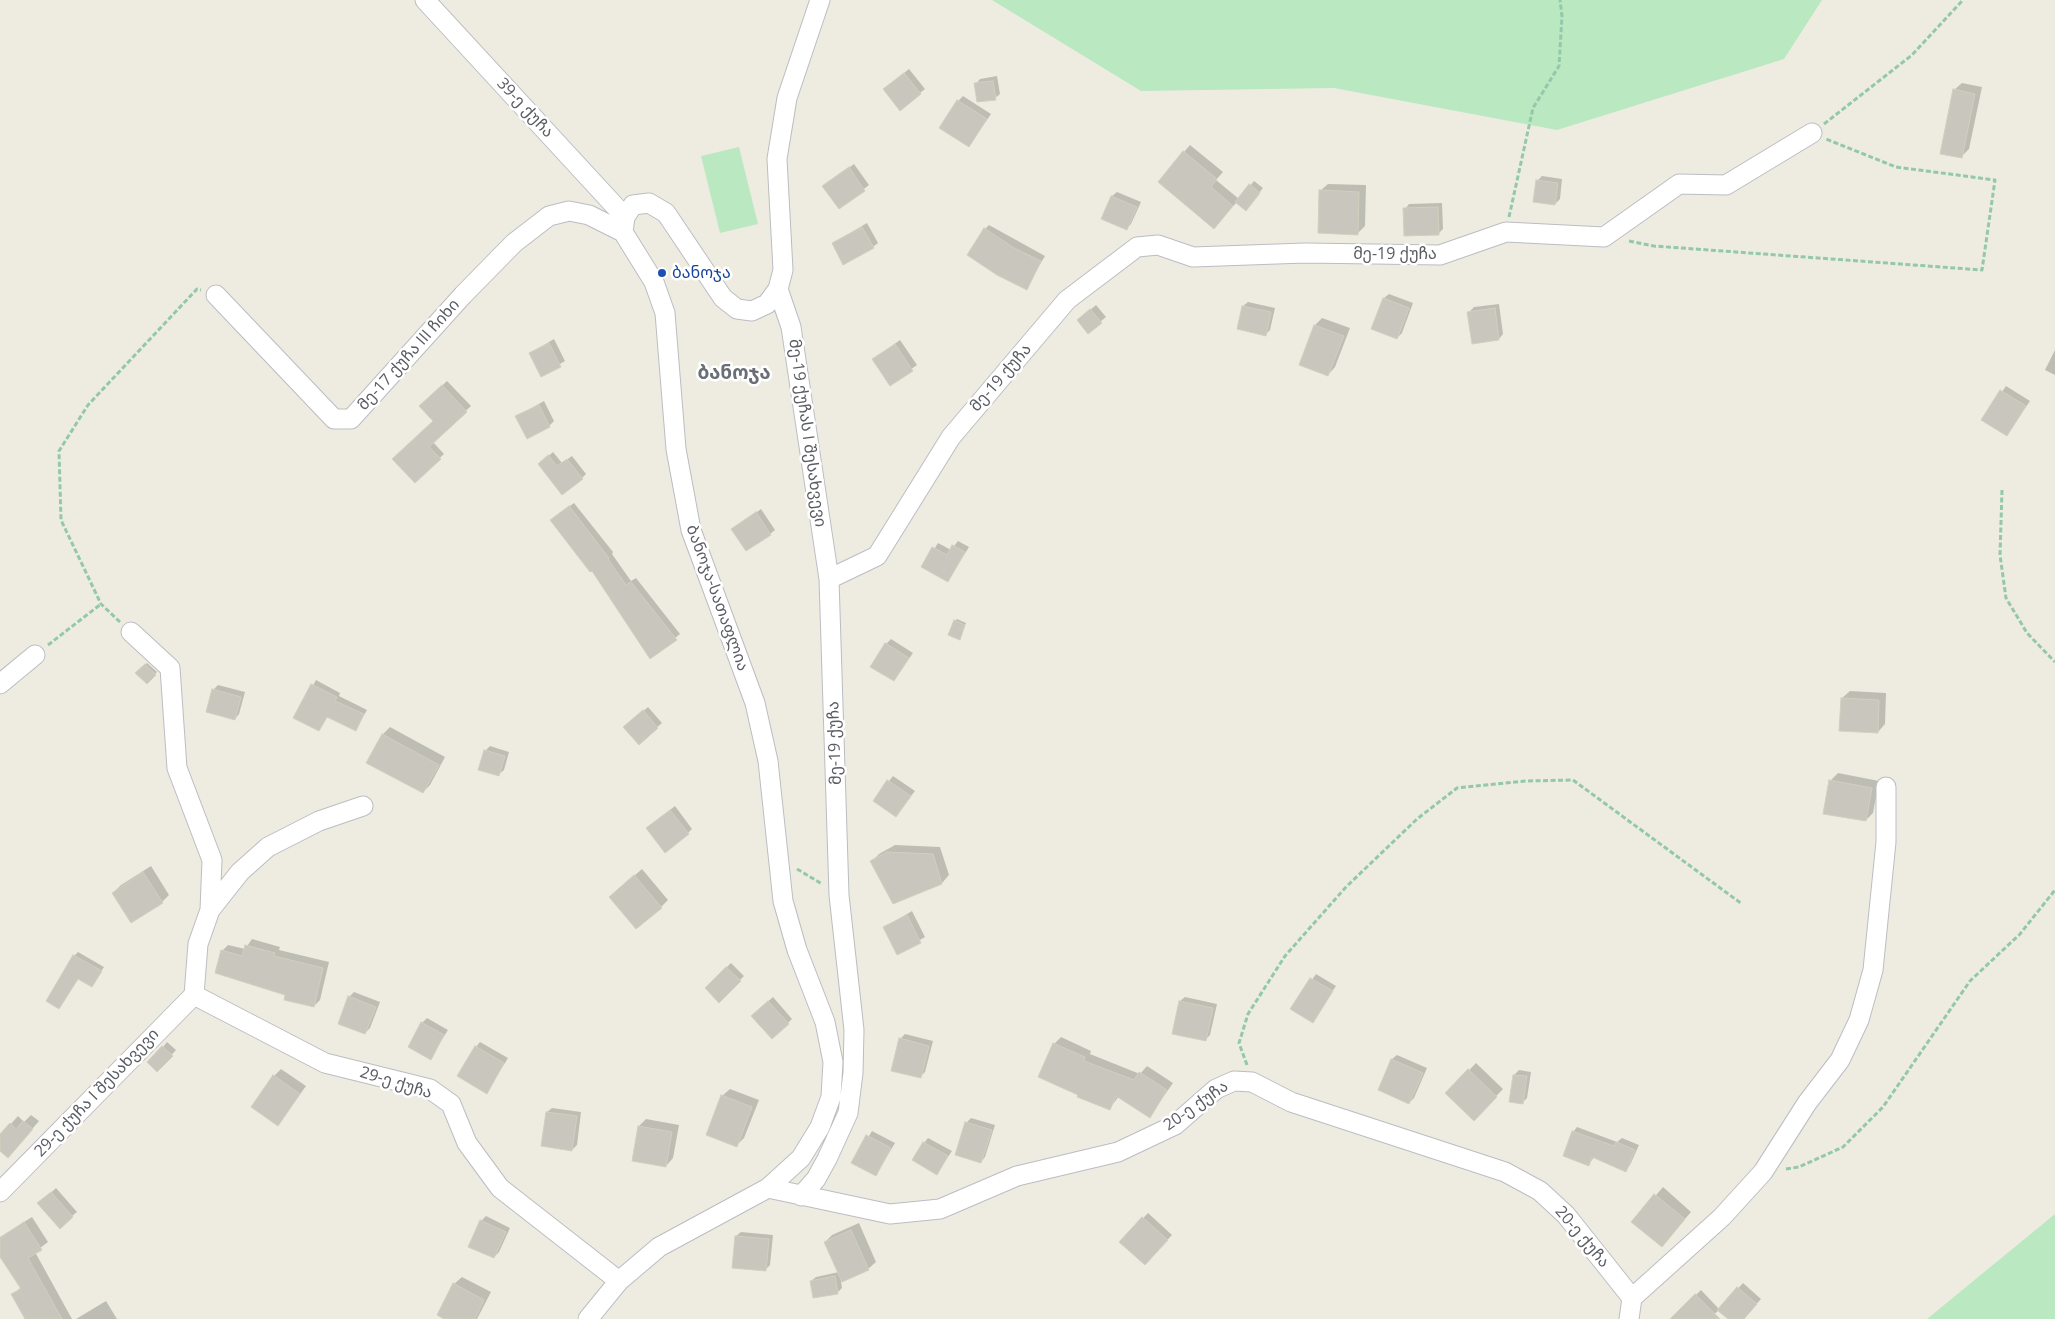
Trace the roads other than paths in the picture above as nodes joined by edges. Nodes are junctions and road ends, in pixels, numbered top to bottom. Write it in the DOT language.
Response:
graph roads {
  1 [pos="426,0"];
  2 [pos="820,0"];
  3 [pos="1812,134"];
  4 [pos="624,224"];
  5 [pos="778,289"];
  6 [pos="216,295"];
  7 [pos="828,579"];
  8 [pos="131,632"];
  9 [pos="35,655"];
  10 [pos="0,684"];
  11 [pos="1886,787"];
  12 [pos="363,806"];
  13 [pos="210,910"];
  14 [pos="194,995"];
  15 [pos="768,1188"];
  16 [pos="0,1192"];
  17 [pos="801,1196"];
  18 [pos="619,1281"];
  19 [pos="1632,1298"];
  20 [pos="588,1319"];
  21 [pos="1629,1319"];
  1 -- 4 [label="street, 39-ე ქუჩა"];
  2 -- 5 [label="street"];
  3 -- 7 [label="street, მე-19 ქუჩა"];
  4 -- 5 [label="street"];
  4 -- 6 [label="street, მე-17 ქუჩა III ჩიხი"];
  4 -- 15 [label="street, ბანოჯა-სათაფლია"];
  5 -- 7 [label="street, მე-19 ქუჩას I შესახვევი"];
  7 -- 17 [label="street, მე-19 ქუჩა"];
  8 -- 13 [label="street"];
  9 -- 10 [label="street"];
  11 -- 19 [label="street"];
  12 -- 13 [label="street"];
  13 -- 14 [label="street"];
  14 -- 16 [label="street, 29-ე ქუჩა I შესახვევი"];
  14 -- 18 [label="street, 29-ე ქუჩა"];
  15 -- 17 [label="street, 20-ე ქუჩა"];
  15 -- 18 [label="street, ბანოჯა-სათაფლია"];
  17 -- 19 [label="street, 20-ე ქუჩა"];
  18 -- 20 [label="street, ბანოჯა-სათაფლია"];
  19 -- 21 [label="street"];
}
